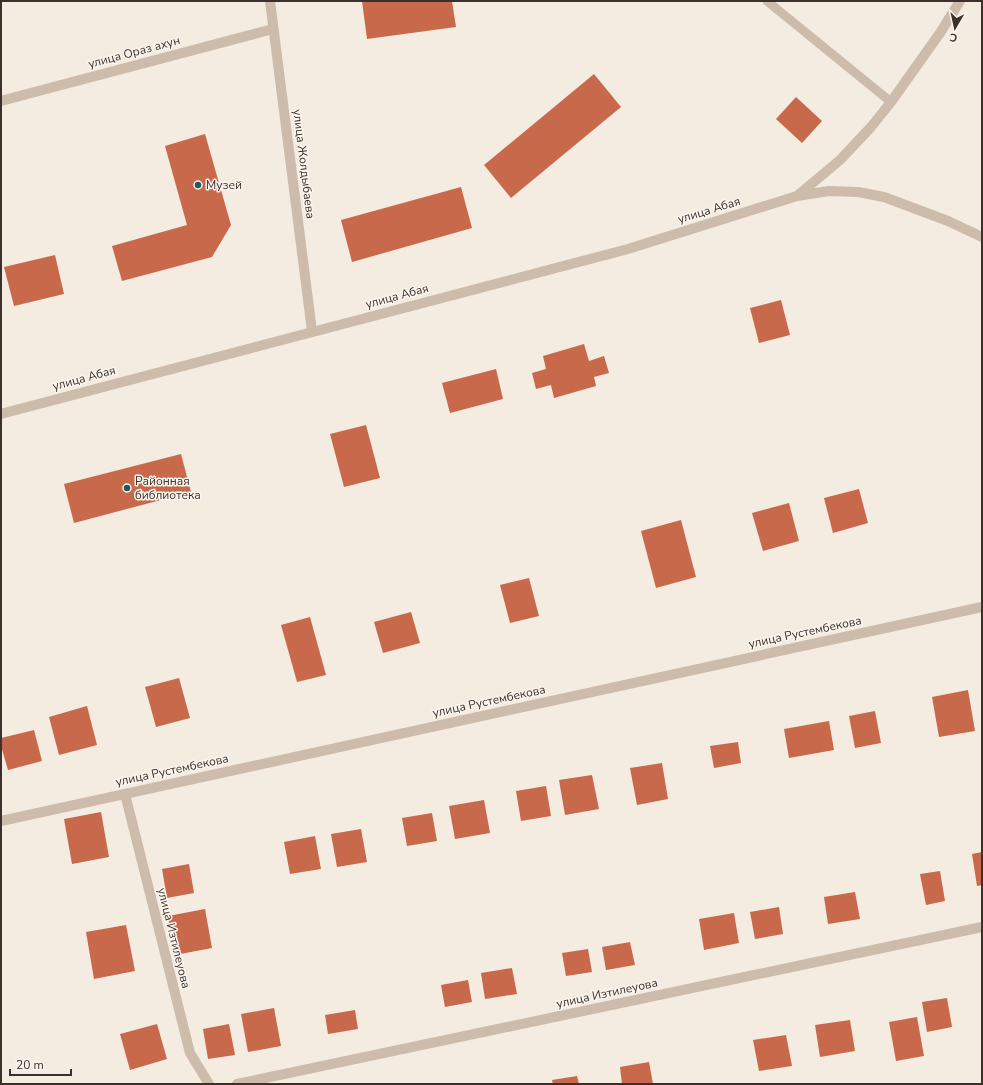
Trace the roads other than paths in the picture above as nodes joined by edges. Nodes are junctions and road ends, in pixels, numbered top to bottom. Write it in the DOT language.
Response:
graph roads {
  1 [pos="270,1"];
  2 [pos="767,1"];
  3 [pos="960,1"];
  4 [pos="273,29"];
  5 [pos="1,101"];
  6 [pos="891,102"];
  7 [pos="797,196"];
  8 [pos="982,237"];
  9 [pos="312,331"];
  10 [pos="1,414"];
  11 [pos="982,607"];
  12 [pos="125,794"];
  13 [pos="1,821"];
  14 [pos="982,927"];
  15 [pos="209,1084"];
  16 [pos="237,1084"];
  1 -- 4 [label="street, улица Жолдыбаева"];
  2 -- 6 [label="lane"];
  3 -- 6 [label="street"];
  4 -- 5 [label="street, улица Ораз ахун"];
  4 -- 9 [label="street, улица Жолдыбаева"];
  6 -- 7 [label="street"];
  7 -- 8 [label="street"];
  7 -- 9 [label="street, улица Абая"];
  9 -- 10 [label="street, улица Абая"];
  11 -- 12 [label="street, улица Рустембекова"];
  12 -- 13 [label="street, улица Рустембекова"];
  12 -- 15 [label="street, улица Изтилеуова"];
  14 -- 16 [label="street, улица Изтилеуова"];
}
